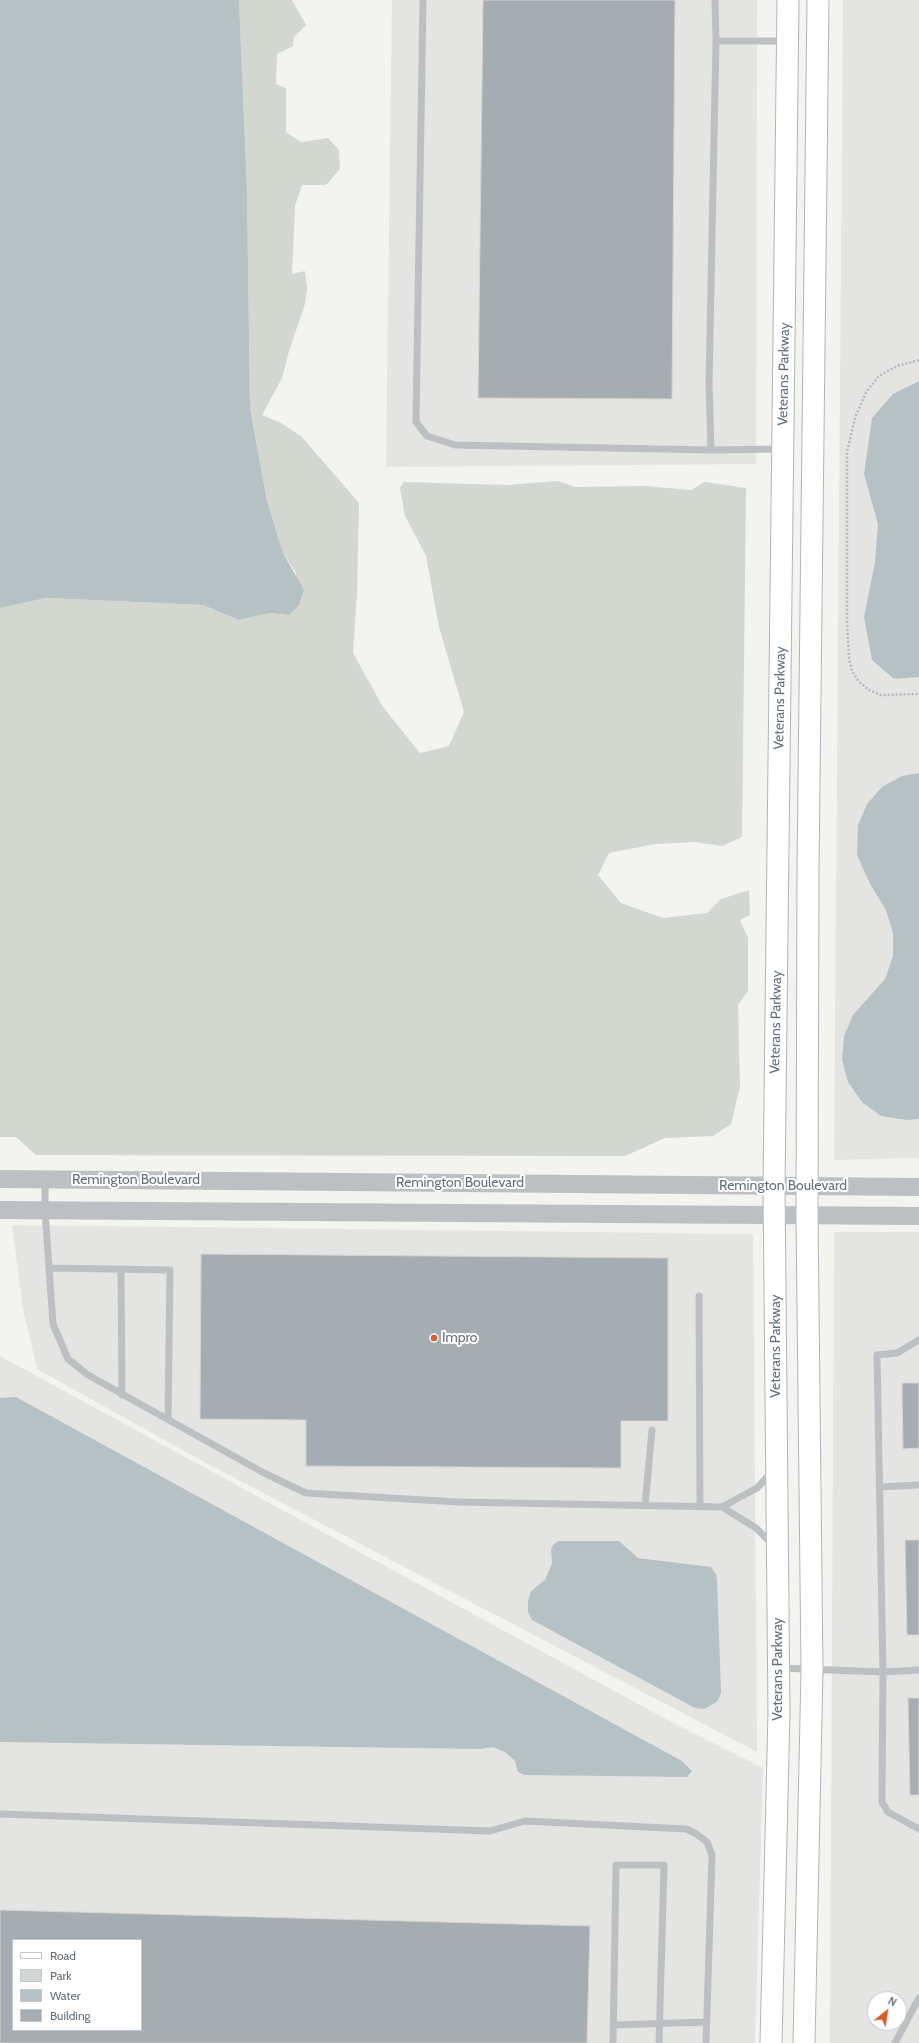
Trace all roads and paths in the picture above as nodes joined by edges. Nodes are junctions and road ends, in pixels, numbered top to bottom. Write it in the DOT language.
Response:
graph roads {
  1 [pos="422,0"];
  2 [pos="716,0"];
  3 [pos="788,0"];
  4 [pos="818,0"];
  5 [pos="716,41"];
  6 [pos="787,41"];
  7 [pos="919,360"];
  8 [pos="783,449"];
  9 [pos="711,450"];
  10 [pos="919,694"];
  11 [pos="0,1179"];
  12 [pos="45,1180"];
  13 [pos="774,1186"];
  14 [pos="807,1186"];
  15 [pos="919,1187"];
  16 [pos="0,1210"];
  17 [pos="46,1211"];
  18 [pos="775,1215"];
  19 [pos="808,1215"];
  20 [pos="919,1216"];
  21 [pos="49,1268"];
  22 [pos="121,1269"];
  23 [pos="699,1296"];
  24 [pos="919,1340"];
  25 [pos="122,1395"];
  26 [pos="168,1420"];
  27 [pos="652,1430"];
  28 [pos="777,1468"];
  29 [pos="919,1485"];
  30 [pos="879,1487"];
  31 [pos="645,1506"];
  32 [pos="700,1507"];
  33 [pos="722,1507"];
  34 [pos="777,1550"];
  35 [pos="778,1668"];
  36 [pos="812,1670"];
  37 [pos="919,1670"];
  38 [pos="883,1672"];
  39 [pos="0,1814"];
  40 [pos="919,1829"];
  41 [pos="919,1998"];
  42 [pos="707,2022"];
  43 [pos="660,2024"];
  44 [pos="613,2025"];
  45 [pos="613,2043"];
  46 [pos="659,2043"];
  47 [pos="706,2043"];
  48 [pos="771,2043"];
  49 [pos="804,2043"];
  50 [pos="895,2043"];
  1 -- 9 [label="lane"];
  2 -- 5 [label="lane"];
  3 -- 6 [label="main road, Veterans Parkway"];
  4 -- 14 [label="main road, Veterans Parkway"];
  5 -- 6 [label="lane"];
  5 -- 9 [label="lane"];
  6 -- 8 [label="main road, Veterans Parkway"];
  7 -- 10 [label="path"];
  8 -- 9 [label="lane"];
  8 -- 13 [label="main road, Veterans Parkway"];
  11 -- 12 [label="street, Remington Boulevard"];
  12 -- 13 [label="street, Remington Boulevard"];
  12 -- 17 [label="lane"];
  13 -- 14 [label="street, Remington Boulevard"];
  13 -- 18 [label="main road, Veterans Parkway"];
  14 -- 15 [label="street, Remington Boulevard"];
  14 -- 19 [label="main road, Veterans Parkway"];
  16 -- 17 [label="street, Remington Boulevard"];
  17 -- 18 [label="street, Remington Boulevard"];
  17 -- 21 [label="lane"];
  18 -- 19 [label="street, Remington Boulevard"];
  18 -- 28 [label="main road, Veterans Parkway"];
  19 -- 20 [label="street, Remington Boulevard"];
  19 -- 36 [label="main road, Veterans Parkway"];
  21 -- 22 [label="lane"];
  21 -- 25 [label="lane"];
  22 -- 25 [label="lane"];
  22 -- 26 [label="lane"];
  23 -- 32 [label="lane"];
  24 -- 30 [label="lane"];
  25 -- 26 [label="lane"];
  26 -- 31 [label="lane"];
  27 -- 31 [label="lane"];
  28 -- 33 [label="lane"];
  28 -- 34 [label="main road, Veterans Parkway"];
  29 -- 30 [label="lane"];
  30 -- 38 [label="lane"];
  31 -- 32 [label="lane"];
  32 -- 33 [label="lane"];
  33 -- 34 [label="lane"];
  34 -- 35 [label="main road, Veterans Parkway"];
  35 -- 36 [label="lane"];
  35 -- 48 [label="main road, Veterans Parkway"];
  36 -- 38 [label="lane"];
  36 -- 49 [label="main road, Veterans Parkway"];
  37 -- 38 [label="lane"];
  38 -- 40 [label="lane"];
  39 -- 42 [label="lane"];
  41 -- 50 [label="lane"];
  42 -- 43 [label="lane"];
  42 -- 47 [label="lane"];
  43 -- 44 [label="lane"];
  43 -- 44 [label="lane"];
  43 -- 46 [label="lane"];
  44 -- 45 [label="lane"];
}
